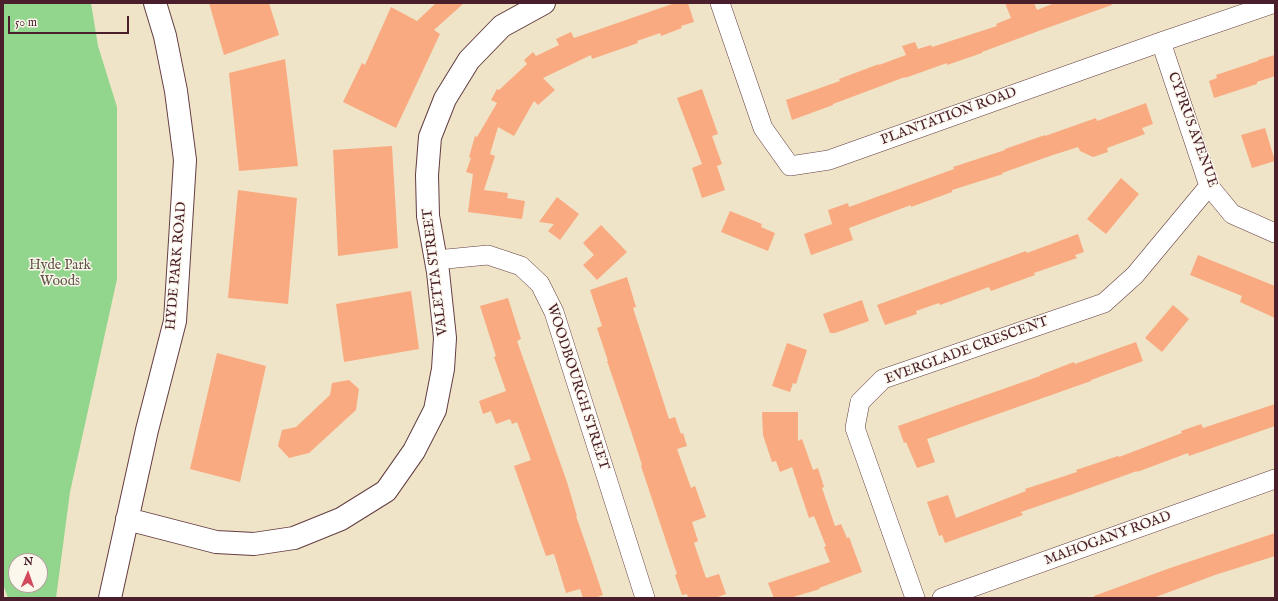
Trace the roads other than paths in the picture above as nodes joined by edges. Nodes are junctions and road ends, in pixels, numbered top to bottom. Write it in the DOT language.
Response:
graph roads {
  1 [pos="155,3"];
  2 [pos="544,3"];
  3 [pos="720,3"];
  4 [pos="1275,3"];
  5 [pos="1161,42"];
  6 [pos="1210,186"];
  7 [pos="1275,233"];
  8 [pos="436,260"];
  9 [pos="1275,479"];
  10 [pos="127,519"];
  11 [pos="110,598"];
  12 [pos="645,598"];
  13 [pos="915,598"];
  14 [pos="942,598"];
  1 -- 10 [label="street, HYDE PARK ROAD"];
  2 -- 8 [label="street, VALETTA STREET"];
  3 -- 5 [label="street, PLANTATION ROAD"];
  4 -- 5 [label="street, PLANTATION ROAD"];
  5 -- 6 [label="street, CYPRUS AVENUE"];
  6 -- 7 [label="street, CYPRUS AVENUE"];
  6 -- 13 [label="street, EVERGLADE CRESCENT"];
  8 -- 10 [label="street, VALETTA STREET"];
  8 -- 12 [label="street, WOODBOURGH STREET"];
  9 -- 14 [label="street, MAHOGANY ROAD"];
  10 -- 11 [label="street, HYDE PARK ROAD"];
}
